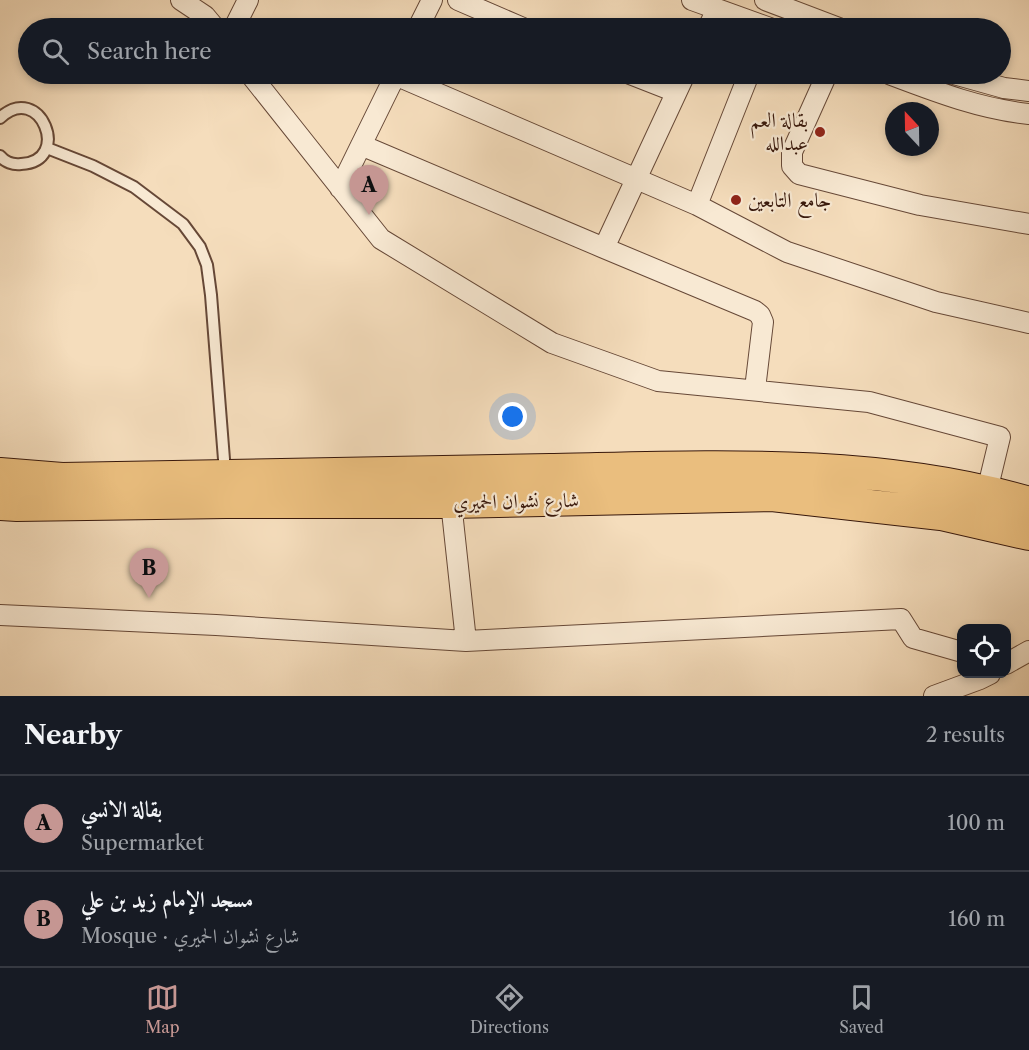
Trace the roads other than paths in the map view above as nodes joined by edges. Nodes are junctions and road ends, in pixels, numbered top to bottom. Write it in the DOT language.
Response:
graph roads {
  1 [pos="181,0"];
  2 [pos="248,0"];
  3 [pos="432,0"];
  4 [pos="458,0"];
  5 [pos="692,0"];
  6 [pos="765,0"];
  7 [pos="717,9"];
  8 [pos="207,18"];
  9 [pos="239,18"];
  10 [pos="423,18"];
  11 [pos="500,18"];
  12 [pos="713,18"];
  13 [pos="741,18"];
  14 [pos="813,18"];
  15 [pos="258,84"];
  16 [pos="391,84"];
  17 [pos="419,84"];
  18 [pos="656,84"];
  19 [pos="680,84"];
  20 [pos="744,84"];
  21 [pos="823,84"];
  22 [pos="915,84"];
  23 [pos="990,84"];
  24 [pos="676,92"];
  25 [pos="1029,92"];
  26 [pos="1029,114"];
  27 [pos="0,118"];
  28 [pos="361,146"];
  29 [pos="46,148"];
  30 [pos="0,156"];
  31 [pos="636,178"];
  32 [pos="340,188"];
  33 [pos="697,205"];
  34 [pos="1029,224"];
  35 [pos="604,248"];
  36 [pos="1029,322"];
  37 [pos="755,389"];
  38 [pos="0,474"];
  39 [pos="226,476"];
  40 [pos="987,491"];
  41 [pos="451,502"];
  42 [pos="1029,503"];
  43 [pos="0,504"];
  44 [pos="1029,534"];
  45 [pos="0,615"];
  46 [pos="466,641"];
  47 [pos="1029,650"];
  48 [pos="957,651"];
  49 [pos="1011,651"];
  50 [pos="1011,661"];
  51 [pos="982,678"];
  52 [pos="934,696"];
  1 -- 8 [label="street"];
  2 -- 9 [label="street"];
  3 -- 10 [label="street"];
  4 -- 11 [label="street"];
  5 -- 7 [label="street"];
  6 -- 14 [label="street"];
  7 -- 12 [label="street"];
  7 -- 13 [label="street"];
  15 -- 32 [label="street"];
  16 -- 28 [label="street"];
  17 -- 31 [label="street"];
  18 -- 24 [label="street"];
  19 -- 24 [label="street"];
  20 -- 33 [label="street"];
  21 -- 34 [label="street"];
  22 -- 26 [label="street"];
  23 -- 25 [label="street"];
  24 -- 31 [label="street"];
  27 -- 29 [label="lane"];
  28 -- 32 [label="street"];
  28 -- 35 [label="street"];
  29 -- 30 [label="lane"];
  29 -- 39 [label="lane"];
  31 -- 33 [label="street"];
  31 -- 35 [label="street"];
  32 -- 37 [label="street"];
  33 -- 36 [label="street"];
  35 -- 37 [label="street"];
  37 -- 40 [label="street"];
  38 -- 39 [label="main road, شارع نشوان الحميري"];
  39 -- 40 [label="main road, شارع نشوان الحميري"];
  40 -- 42 [label="main road, شارع نشوان الحميري"];
  41 -- 43 [label="main road, شارع نشوان الحميري"];
  41 -- 44 [label="main road, شارع نشوان الحميري"];
  41 -- 46 [label="street"];
  45 -- 46 [label="street"];
  46 -- 48 [label="street"];
  47 -- 49 [label="street"];
  47 -- 50 [label="street"];
  51 -- 52 [label="street"];
}
